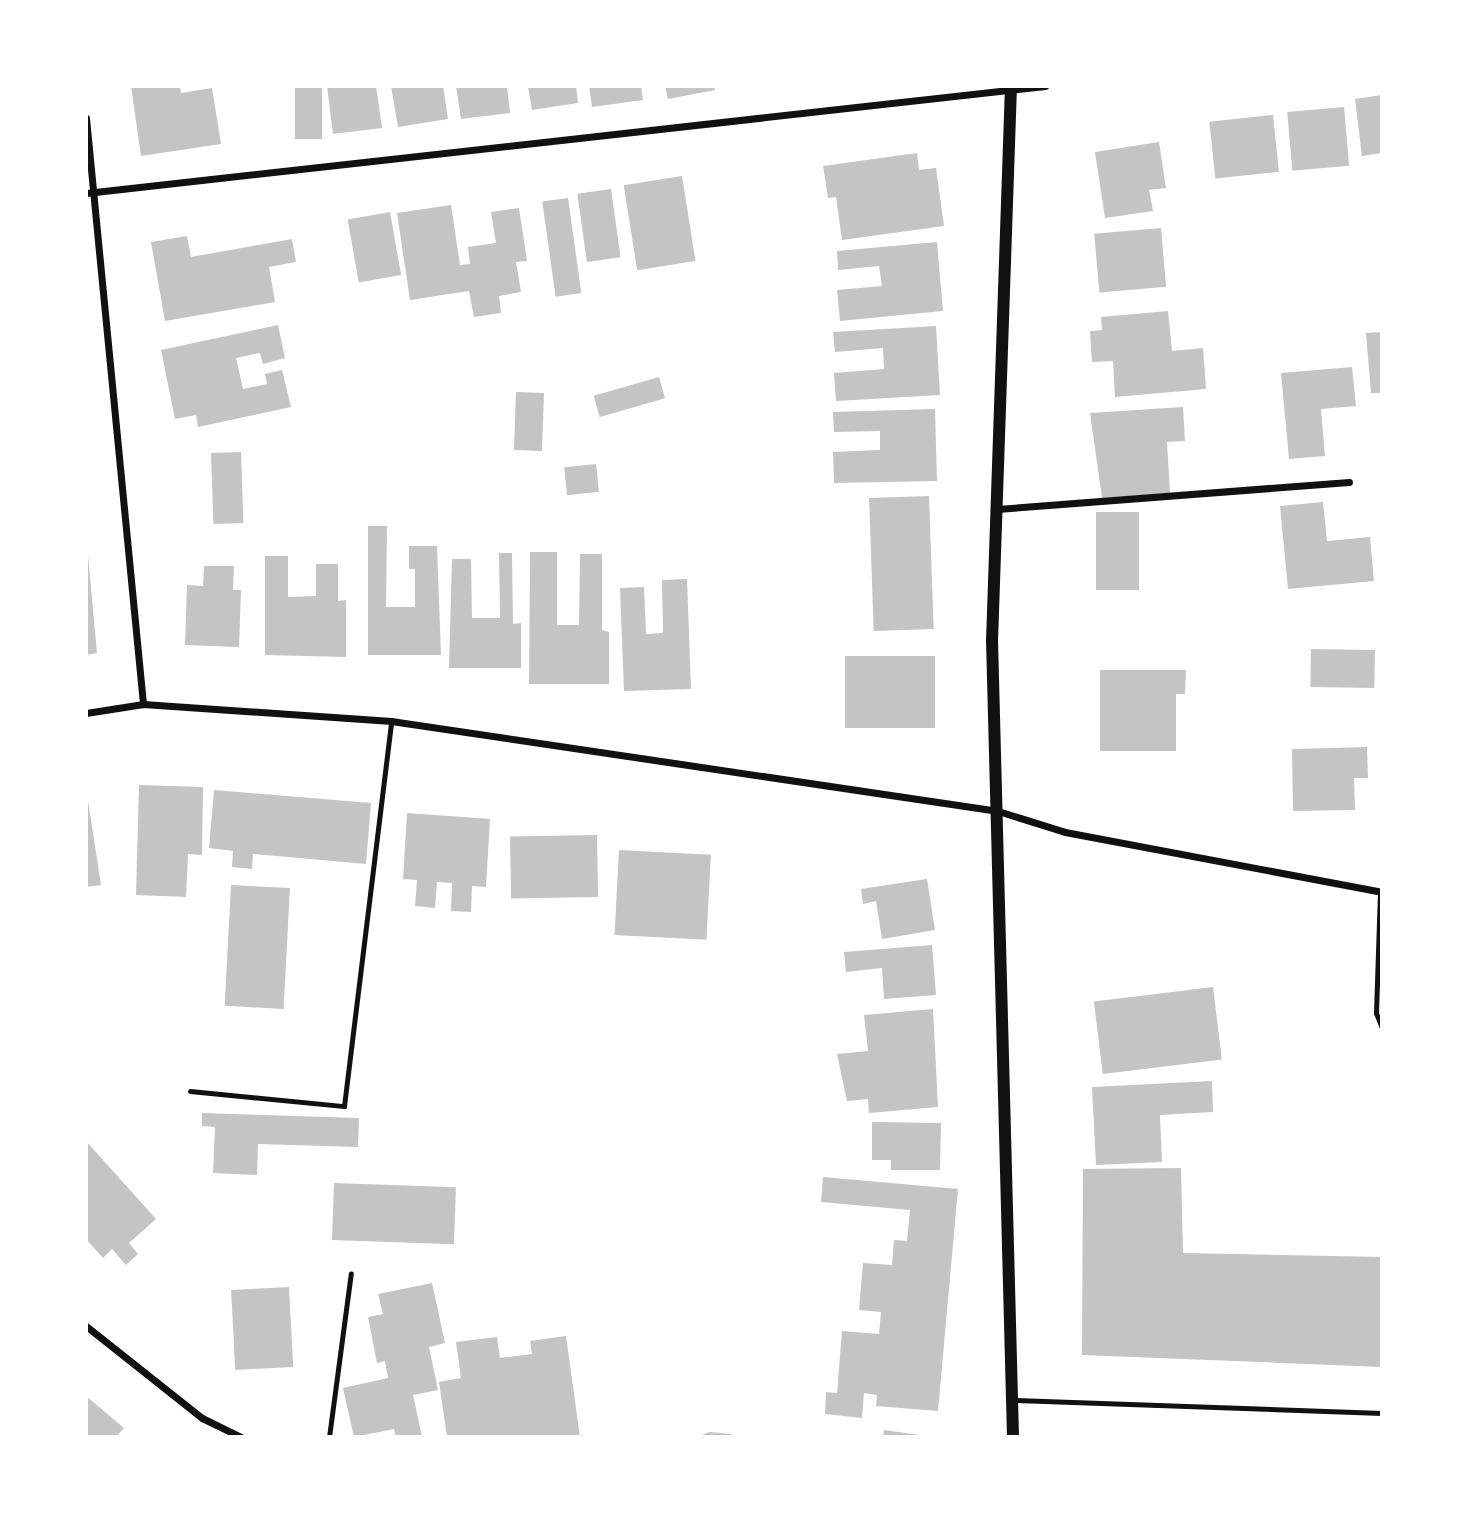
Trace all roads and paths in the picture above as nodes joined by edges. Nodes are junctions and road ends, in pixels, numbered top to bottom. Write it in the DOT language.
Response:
graph roads {
  1 [pos="1045,86"];
  2 [pos="1011,88"];
  3 [pos="86,118"];
  4 [pos="90,193"];
  5 [pos="1349,482"];
  6 [pos="997,509"];
  7 [pos="144,704"];
  8 [pos="86,713"];
  9 [pos="391,721"];
  10 [pos="998,811"];
  11 [pos="1381,892"];
  12 [pos="1382,1028"];
  13 [pos="190,1091"];
  14 [pos="351,1273"];
  15 [pos="86,1326"];
  16 [pos="1012,1400"];
  17 [pos="1382,1413"];
  18 [pos="241,1437"];
  19 [pos="329,1437"];
  20 [pos="1013,1437"];
  1 -- 2 [label="street"];
  2 -- 4 [label="street"];
  2 -- 6 [label="street"];
  3 -- 4 [label="street"];
  4 -- 7 [label="street"];
  5 -- 6 [label="street"];
  6 -- 10 [label="street"];
  7 -- 8 [label="street"];
  7 -- 9 [label="street"];
  9 -- 10 [label="street"];
  9 -- 13 [label="lane"];
  10 -- 11 [label="street"];
  10 -- 16 [label="street"];
  11 -- 12 [label="lane"];
  14 -- 19 [label="lane"];
  15 -- 18 [label="street"];
  16 -- 17 [label="lane"];
  16 -- 20 [label="street"];
}
